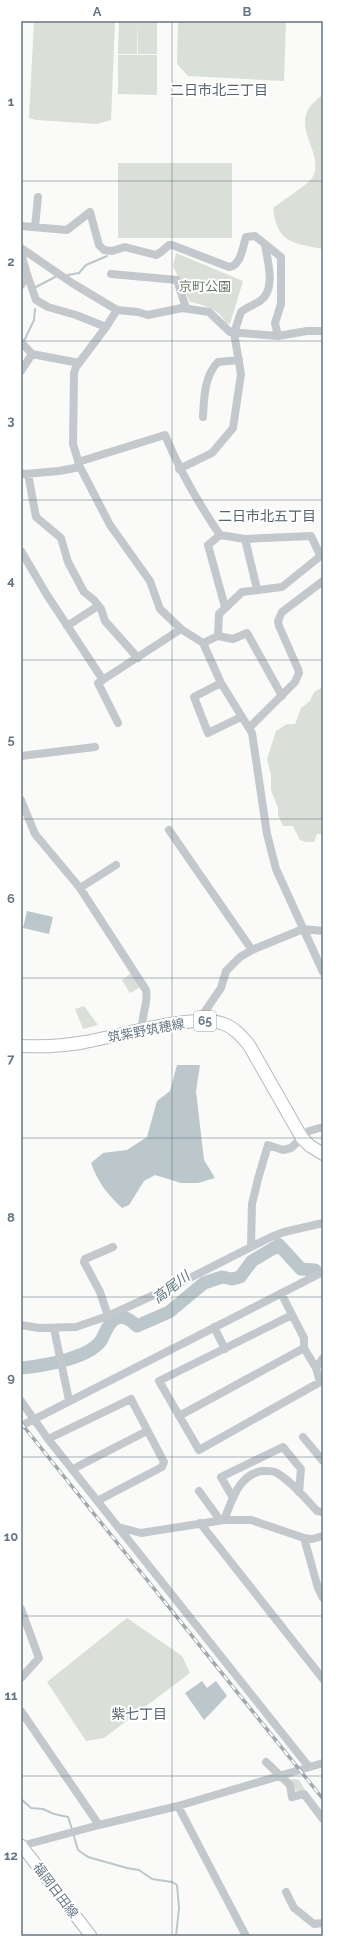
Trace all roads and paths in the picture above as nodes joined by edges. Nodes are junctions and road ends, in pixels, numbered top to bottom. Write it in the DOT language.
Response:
graph roads {
  1 [pos="38,196"];
  2 [pos="21,226"];
  3 [pos="35,227"];
  4 [pos="265,244"];
  5 [pos="21,248"];
  6 [pos="21,253"];
  7 [pos="27,274"];
  8 [pos="111,274"];
  9 [pos="21,285"];
  10 [pos="186,308"];
  11 [pos="117,310"];
  12 [pos="106,327"];
  13 [pos="323,331"];
  14 [pos="234,332"];
  15 [pos="278,336"];
  16 [pos="21,342"];
  17 [pos="32,354"];
  18 [pos="239,360"];
  19 [pos="79,363"];
  20 [pos="21,371"];
  21 [pos="204,417"];
  22 [pos="79,464"];
  23 [pos="179,469"];
  24 [pos="24,473"];
  25 [pos="220,535"];
  26 [pos="245,539"];
  27 [pos="21,551"];
  28 [pos="321,554"];
  29 [pos="323,581"];
  30 [pos="257,589"];
  31 [pos="98,606"];
  32 [pos="225,607"];
  33 [pos="68,626"];
  34 [pos="181,629"];
  35 [pos="218,636"];
  36 [pos="203,642"];
  37 [pos="138,658"];
  38 [pos="103,680"];
  39 [pos="221,682"];
  40 [pos="282,696"];
  41 [pos="241,717"];
  42 [pos="118,723"];
  43 [pos="249,728"];
  44 [pos="95,747"];
  45 [pos="21,756"];
  46 [pos="21,800"];
  47 [pos="169,830"];
  48 [pos="116,865"];
  49 [pos="80,888"];
  50 [pos="303,929"];
  51 [pos="323,930"];
  52 [pos="252,950"];
  53 [pos="323,972"];
  54 [pos="198,1020"];
  55 [pos="142,1030"];
  56 [pos="21,1046"];
  57 [pos="323,1127"];
  58 [pos="302,1138"];
  59 [pos="323,1154"];
  60 [pos="323,1223"];
  61 [pos="113,1247"];
  62 [pos="251,1247"];
  63 [pos="323,1272"];
  64 [pos="281,1293"];
  65 [pos="292,1315"];
  66 [pos="108,1316"];
  67 [pos="21,1325"];
  68 [pos="214,1327"];
  69 [pos="54,1329"];
  70 [pos="304,1348"];
  71 [pos="225,1349"];
  72 [pos="323,1358"];
  73 [pos="316,1368"];
  74 [pos="69,1400"];
  75 [pos="21,1401"];
  76 [pos="179,1416"];
  77 [pos="34,1418"];
  78 [pos="21,1426"];
  79 [pos="148,1431"];
  80 [pos="303,1438"];
  81 [pos="48,1439"];
  82 [pos="323,1461"];
  83 [pos="73,1469"];
  84 [pos="199,1491"];
  85 [pos="299,1492"];
  86 [pos="233,1498"];
  87 [pos="97,1501"];
  88 [pos="323,1512"];
  89 [pos="222,1520"];
  90 [pos="200,1523"];
  91 [pos="118,1528"];
  92 [pos="323,1536"];
  93 [pos="304,1538"];
  94 [pos="323,1598"];
  95 [pos="21,1609"];
  96 [pos="320,1670"];
  97 [pos="21,1678"];
  98 [pos="323,1679"];
  99 [pos="21,1711"];
  100 [pos="266,1762"];
  101 [pos="323,1763"];
  102 [pos="308,1767"];
  103 [pos="279,1776"];
  104 [pos="178,1806"];
  105 [pos="323,1819"];
  106 [pos="99,1825"];
  107 [pos="21,1846"];
  108 [pos="286,1892"];
  109 [pos="323,1922"];
  110 [pos="91,1936"];
  111 [pos="246,1936"];
  1 -- 3 [label="street"];
  2 -- 3 [label="street"];
  3 -- 4 [label="street"];
  4 -- 14 [label="street"];
  4 -- 15 [label="street"];
  5 -- 11 [label="street"];
  6 -- 7 [label="street"];
  7 -- 9 [label="street"];
  7 -- 12 [label="street"];
  8 -- 10 [label="street"];
  10 -- 11 [label="street"];
  10 -- 14 [label="street"];
  11 -- 12 [label="street"];
  12 -- 19 [label="street"];
  13 -- 15 [label="street"];
  14 -- 15 [label="street"];
  14 -- 18 [label="street"];
  16 -- 17 [label="street"];
  17 -- 19 [label="street"];
  17 -- 20 [label="street"];
  18 -- 21 [label="street"];
  18 -- 23 [label="street"];
  19 -- 22 [label="street"];
  22 -- 23 [label="street"];
  22 -- 24 [label="street"];
  22 -- 34 [label="street"];
  23 -- 25 [label="street"];
  24 -- 31 [label="street"];
  25 -- 26 [label="street"];
  25 -- 32 [label="street"];
  26 -- 28 [label="street"];
  26 -- 30 [label="street"];
  27 -- 33 [label="street"];
  28 -- 30 [label="street"];
  29 -- 40 [label="street"];
  30 -- 32 [label="street"];
  31 -- 33 [label="street"];
  31 -- 37 [label="street"];
  32 -- 35 [label="street"];
  33 -- 38 [label="street"];
  34 -- 36 [label="street"];
  34 -- 37 [label="street"];
  35 -- 36 [label="street"];
  35 -- 40 [label="street"];
  36 -- 39 [label="street"];
  37 -- 38 [label="street"];
  38 -- 42 [label="street"];
  39 -- 41 [label="street"];
  39 -- 41 [label="street"];
  40 -- 43 [label="street"];
  41 -- 43 [label="street"];
  43 -- 50 [label="street"];
  44 -- 45 [label="street"];
  46 -- 49 [label="street"];
  47 -- 52 [label="street"];
  48 -- 49 [label="street"];
  49 -- 55 [label="street"];
  50 -- 51 [label="street"];
  50 -- 52 [label="street"];
  50 -- 53 [label="street"];
  52 -- 54 [label="street"];
  54 -- 55 [label="main road, 筑紫野筑穂線 / 65"];
  54 -- 58 [label="main road, 筑紫野筑穂線 / 65"];
  55 -- 56 [label="main road, 筑紫野筑穂線 / 65"];
  57 -- 58 [label="street"];
  58 -- 59 [label="main road, 筑紫野筑穂線 / 65"];
  58 -- 62 [label="street"];
  60 -- 62 [label="street"];
  61 -- 66 [label="street"];
  62 -- 66 [label="street"];
  63 -- 64 [label="street"];
  64 -- 65 [label="street"];
  64 -- 68 [label="street"];
  65 -- 70 [label="street"];
  65 -- 71 [label="street"];
  66 -- 69 [label="street"];
  67 -- 69 [label="street"];
  68 -- 71 [label="street"];
  68 -- 74 [label="street"];
  69 -- 74 [label="street"];
  70 -- 73 [label="street"];
  70 -- 76 [label="street"];
  71 -- 76 [label="street"];
  72 -- 73 [label="street"];
  73 -- 76 [label="street"];
  74 -- 77 [label="street"];
  75 -- 77 [label="street"];
  77 -- 78 [label="street"];
  77 -- 81 [label="street"];
  79 -- 81 [label="street"];
  79 -- 83 [label="street"];
  79 -- 87 [label="street"];
  80 -- 82 [label="street"];
  81 -- 83 [label="street"];
  83 -- 87 [label="street"];
  84 -- 89 [label="street"];
  85 -- 86 [label="street"];
  85 -- 86 [label="street"];
  85 -- 88 [label="street"];
  86 -- 89 [label="street"];
  87 -- 91 [label="street"];
  89 -- 90 [label="street"];
  89 -- 93 [label="street"];
  90 -- 91 [label="street"];
  90 -- 96 [label="street"];
  91 -- 102 [label="street"];
  92 -- 93 [label="street"];
  93 -- 94 [label="street"];
  95 -- 97 [label="street"];
  96 -- 98 [label="street"];
  99 -- 106 [label="street"];
  100 -- 103 [label="street"];
  101 -- 102 [label="street"];
  102 -- 103 [label="street"];
  103 -- 104 [label="street"];
  103 -- 105 [label="street"];
  104 -- 106 [label="street"];
  104 -- 111 [label="street"];
  106 -- 107 [label="street"];
  107 -- 110 [label="main road, 福岡日田線"];
  108 -- 109 [label="street"];
}
